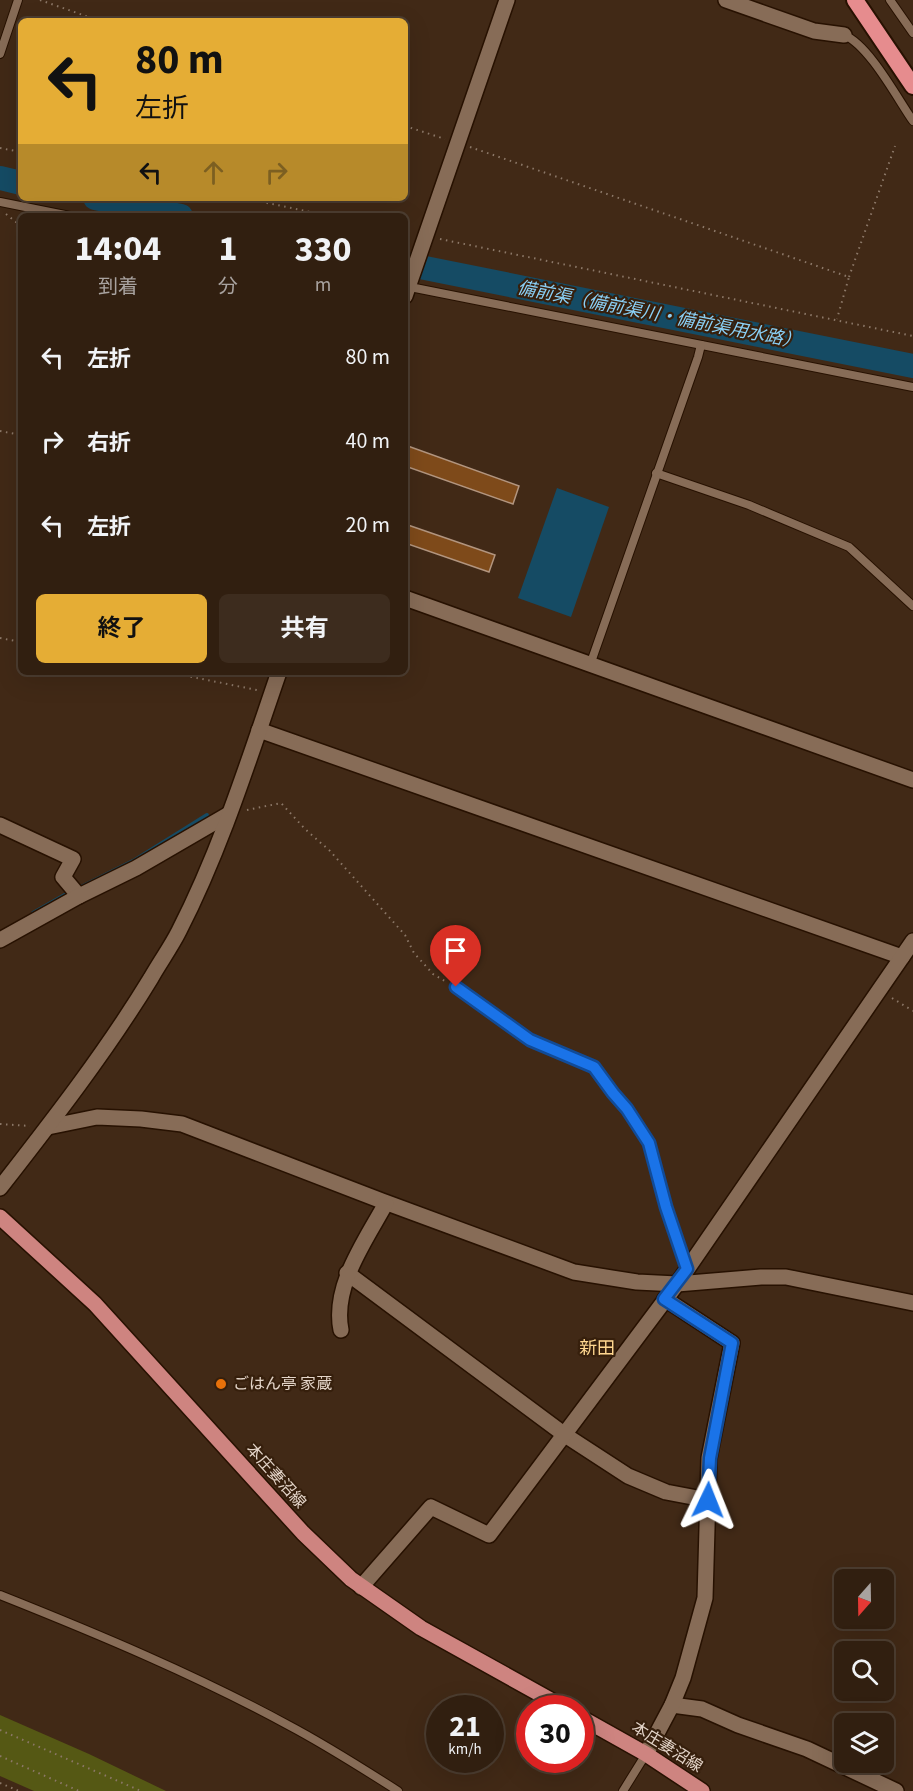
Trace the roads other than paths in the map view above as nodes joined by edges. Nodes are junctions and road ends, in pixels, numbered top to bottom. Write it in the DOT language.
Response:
graph roads {
  1 [pos="18,0"];
  2 [pos="507,0"];
  3 [pos="726,0"];
  4 [pos="855,0"];
  5 [pos="890,0"];
  6 [pos="913,33"];
  7 [pos="844,35"];
  8 [pos="0,54"];
  9 [pos="913,86"];
  10 [pos="913,120"];
  11 [pos="0,202"];
  12 [pos="55,213"];
  13 [pos="408,285"];
  14 [pos="408,288"];
  15 [pos="701,345"];
  16 [pos="913,387"];
  17 [pos="656,473"];
  18 [pos="408,599"];
  19 [pos="913,606"];
  20 [pos="590,665"];
  21 [pos="278,675"];
  22 [pos="259,730"];
  23 [pos="913,780"];
  24 [pos="229,814"];
  25 [pos="0,825"];
  26 [pos="79,896"];
  27 [pos="0,940"];
  28 [pos="913,941"];
  29 [pos="902,957"];
  30 [pos="456,987"];
  31 [pos="48,1127"];
  32 [pos="0,1188"];
  33 [pos="386,1203"];
  34 [pos="0,1217"];
  35 [pos="687,1269"];
  36 [pos="347,1273"];
  37 [pos="677,1284"];
  38 [pos="664,1299"];
  39 [pos="913,1303"];
  40 [pos="341,1330"];
  41 [pos="565,1435"];
  42 [pos="708,1500"];
  43 [pos="361,1587"];
  44 [pos="0,1595"];
  45 [pos="542,1695"];
  46 [pos="672,1705"];
  47 [pos="594,1725"];
  48 [pos="646,1754"];
  49 [pos="888,1789"];
  50 [pos="398,1791"];
  51 [pos="623,1791"];
  52 [pos="702,1791"];
  1 -- 8 [label="lane"];
  2 -- 13 [label="street"];
  3 -- 7 [label="street"];
  4 -- 9 [label="highway"];
  5 -- 6 [label="lane"];
  7 -- 10 [label="lane"];
  11 -- 12 [label="lane"];
  14 -- 15 [label="lane"];
  15 -- 16 [label="lane"];
  15 -- 17 [label="lane"];
  17 -- 19 [label="lane"];
  17 -- 20 [label="lane"];
  18 -- 20 [label="street"];
  20 -- 23 [label="street"];
  21 -- 22 [label="street"];
  22 -- 24 [label="street"];
  22 -- 29 [label="street"];
  24 -- 26 [label="street"];
  24 -- 31 [label="street"];
  25 -- 26 [label="street"];
  26 -- 27 [label="street"];
  28 -- 29 [label="street"];
  29 -- 35 [label="street"];
  30 -- 35 [label="lane"];
  31 -- 32 [label="street"];
  31 -- 33 [label="street"];
  33 -- 36 [label="street"];
  33 -- 37 [label="street"];
  34 -- 43 [label="main road, 本庄妻沼線"];
  35 -- 37 [label="street"];
  36 -- 40 [label="street"];
  36 -- 41 [label="street"];
  37 -- 38 [label="street"];
  37 -- 39 [label="street"];
  38 -- 41 [label="street"];
  38 -- 42 [label="street"];
  41 -- 42 [label="street"];
  41 -- 43 [label="street"];
  42 -- 46 [label="street"];
  43 -- 45 [label="main road, 本庄妻沼線"];
  44 -- 50 [label="lane"];
  46 -- 48 [label="street"];
  46 -- 49 [label="street"];
  47 -- 48 [label="main road, 本庄妻沼線"];
  48 -- 51 [label="lane"];
  48 -- 52 [label="main road, 本庄妻沼線"];
}
